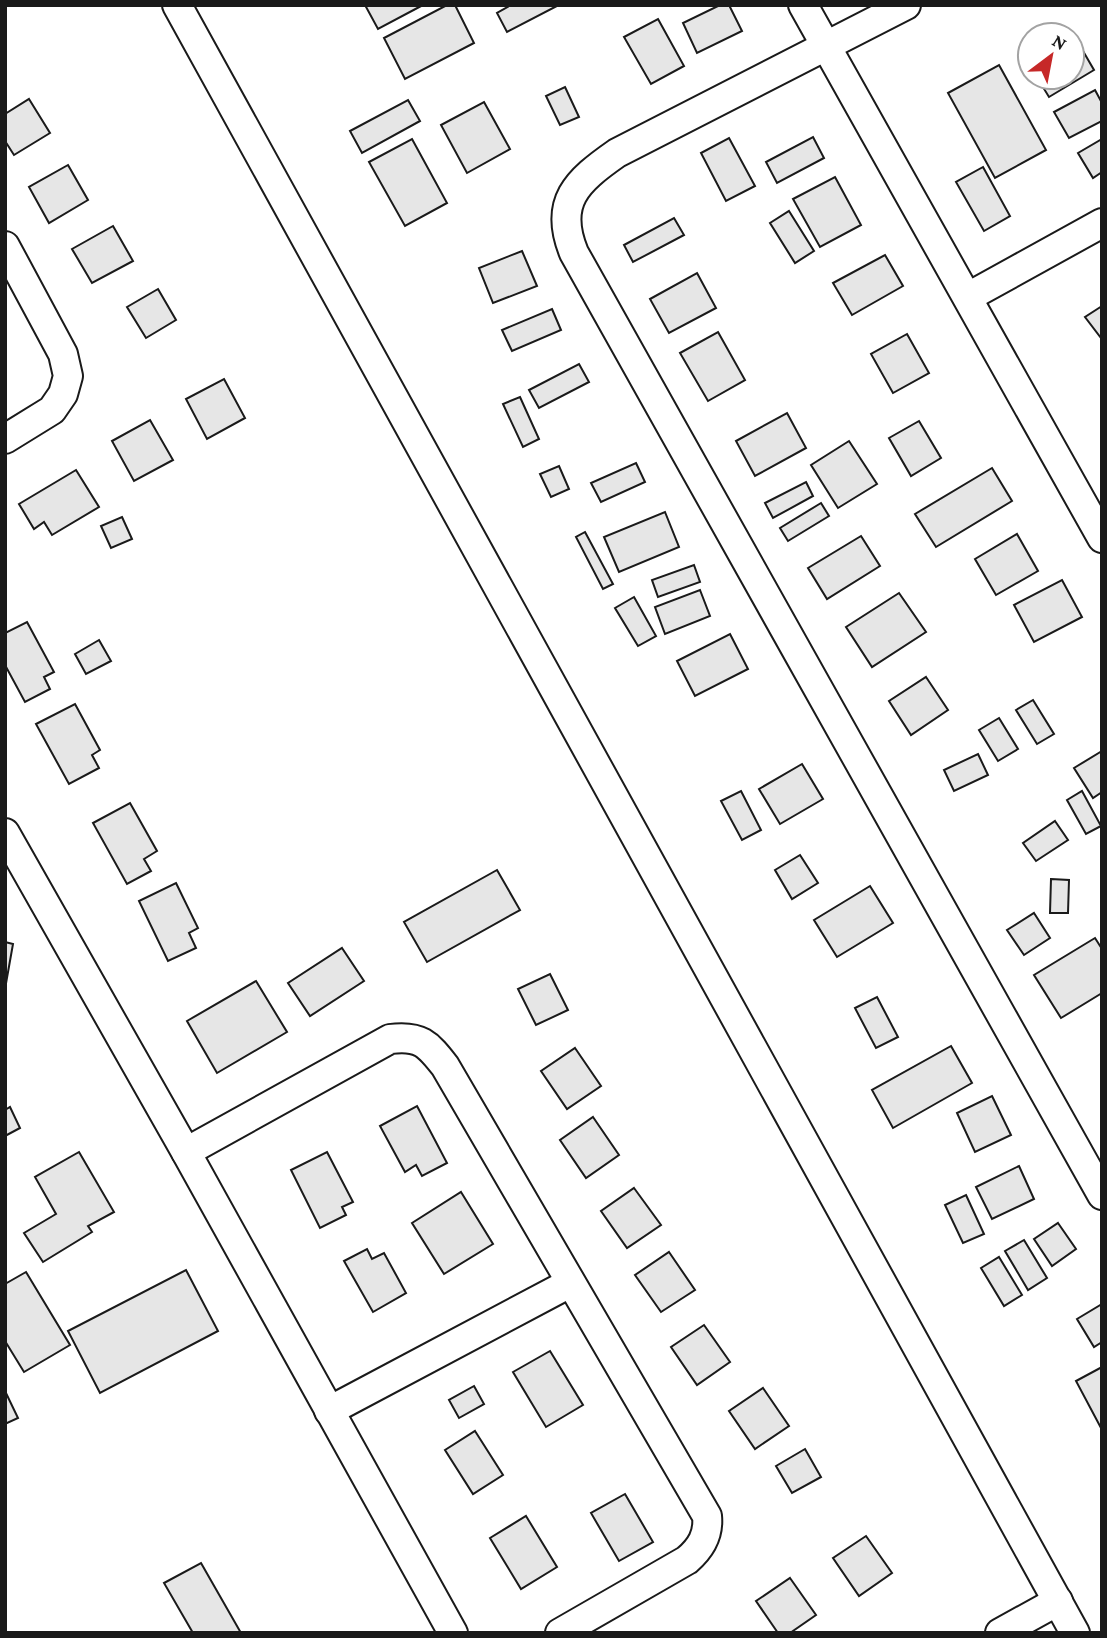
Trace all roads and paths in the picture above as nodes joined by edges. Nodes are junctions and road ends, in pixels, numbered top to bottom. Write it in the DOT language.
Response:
graph roads {
  1 [pos="177,5"];
  2 [pos="803,5"];
  3 [pos="906,5"];
  4 [pos="826,48"];
  5 [pos="1102,223"];
  6 [pos="5,246"];
  7 [pos="968,298"];
  8 [pos="5,439"];
  9 [pos="1102,538"];
  10 [pos="7,842"];
  11 [pos="186,1152"];
  12 [pos="1102,1195"];
  13 [pos="569,1283"];
  14 [pos="329,1411"];
  15 [pos="1058,1601"];
  16 [pos="453,1633"];
  17 [pos="561,1633"];
  18 [pos="1000,1633"];
  19 [pos="1075,1633"];
  1 -- 15 [label="street"];
  2 -- 4 [label="street"];
  3 -- 4 [label="street"];
  4 -- 7 [label="street"];
  4 -- 12 [label="street"];
  5 -- 7 [label="street"];
  6 -- 8 [label="street"];
  7 -- 9 [label="street"];
  10 -- 11 [label="street"];
  11 -- 13 [label="street"];
  11 -- 14 [label="street"];
  13 -- 14 [label="street"];
  13 -- 17 [label="street"];
  14 -- 16 [label="street"];
  15 -- 18 [label="street"];
  15 -- 19 [label="street"];
}
